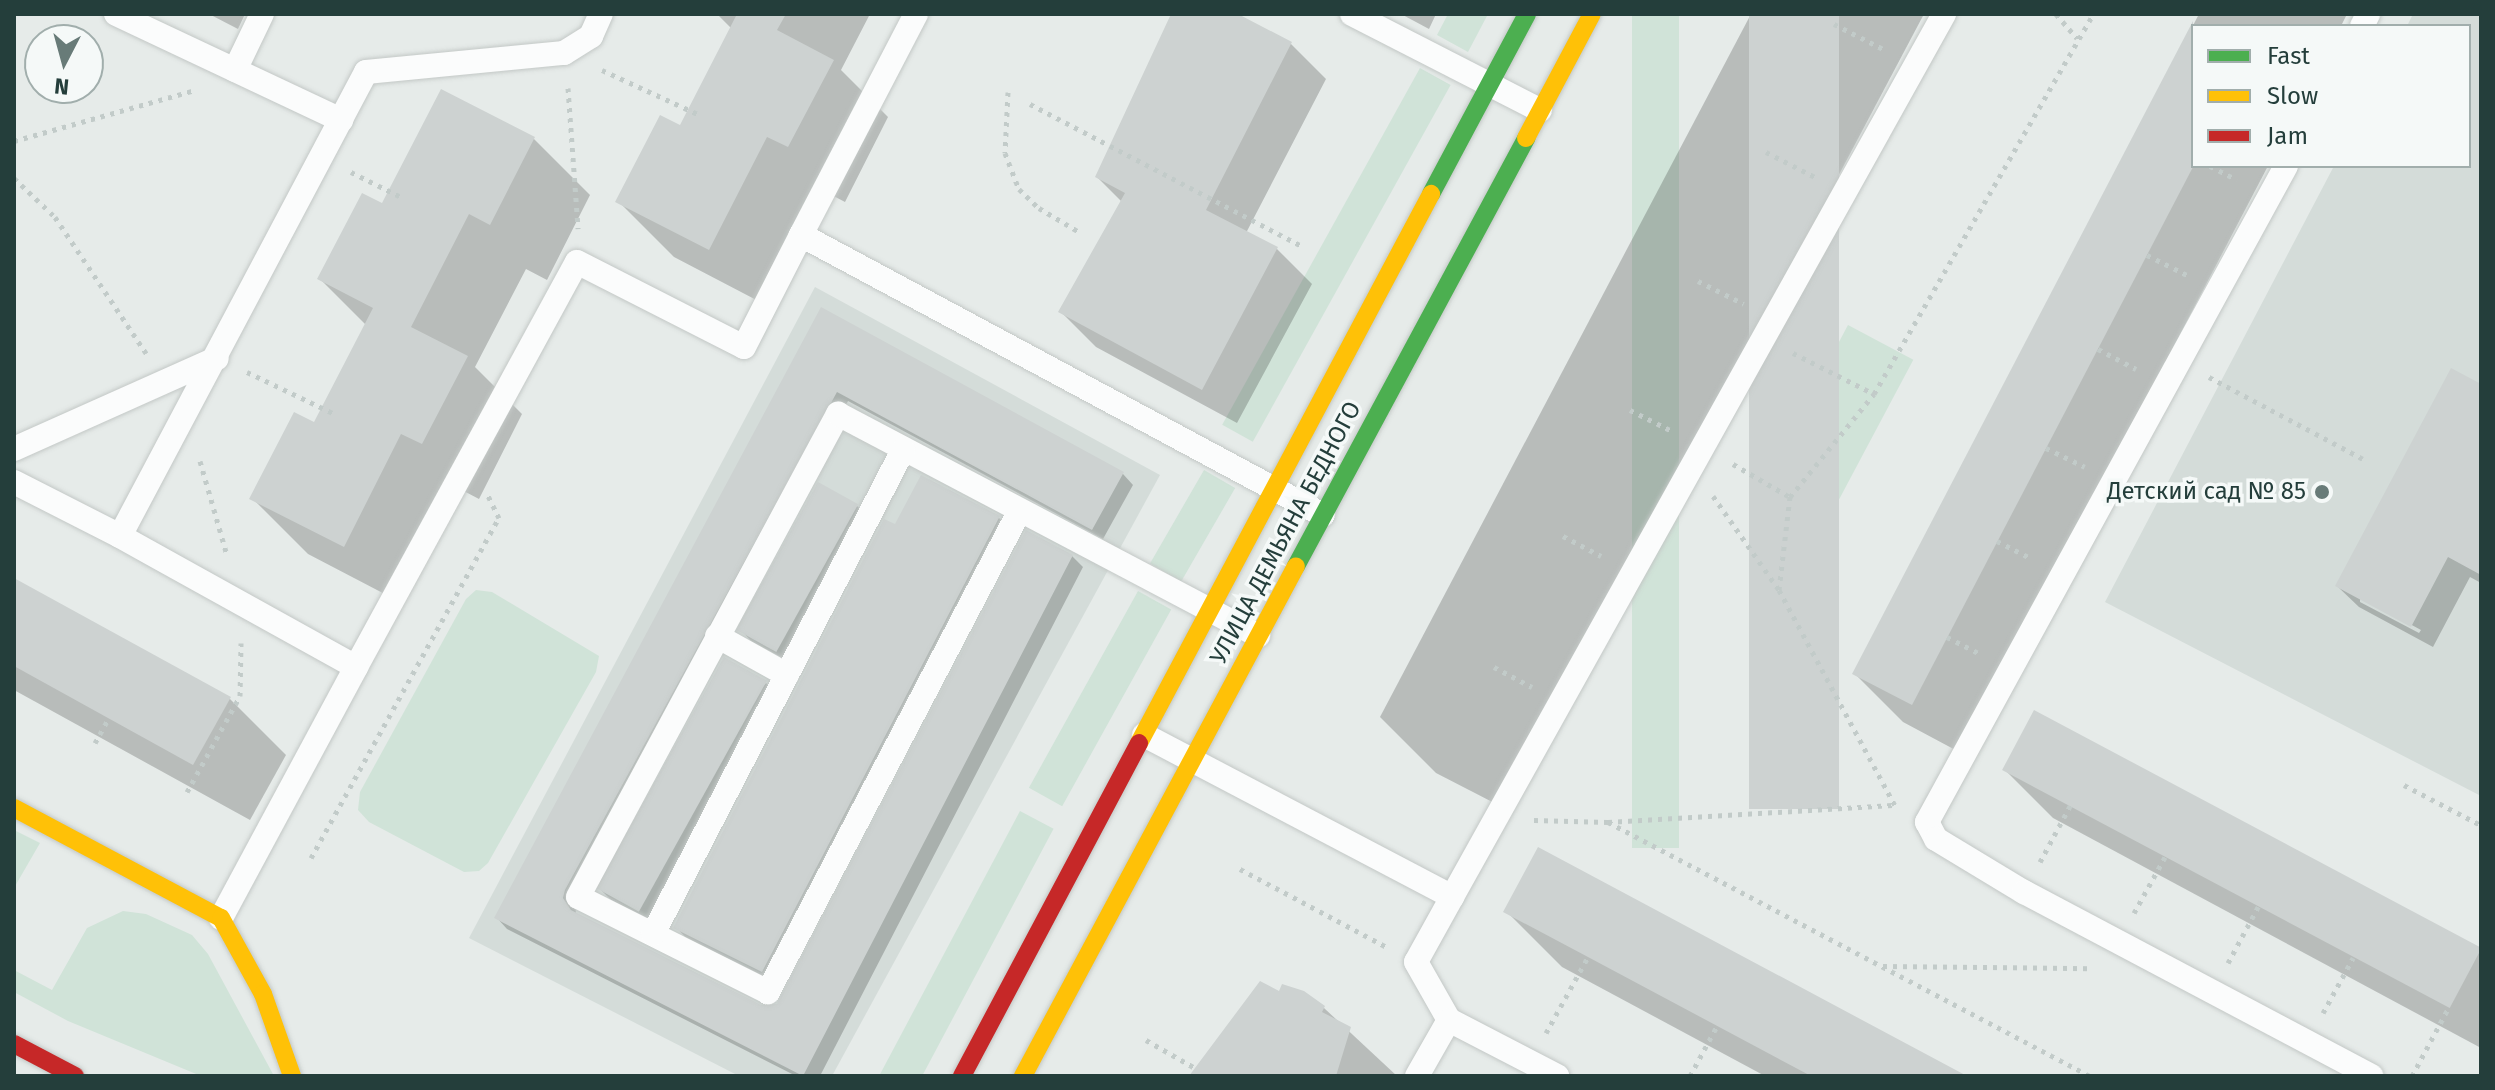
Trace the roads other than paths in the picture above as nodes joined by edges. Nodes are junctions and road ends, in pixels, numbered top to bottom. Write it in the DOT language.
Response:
graph roads {
  1 [pos="116,14"];
  2 [pos="262,14"];
  3 [pos="601,14"];
  4 [pos="916,14"];
  5 [pos="1352,14"];
  6 [pos="1527,14"];
  7 [pos="1592,14"];
  8 [pos="1944,14"];
  9 [pos="235,70"];
  10 [pos="1490,86"];
  11 [pos="1540,110"];
  12 [pos="341,120"];
  13 [pos="2285,168"];
  14 [pos="801,235"];
  15 [pos="217,358"];
  16 [pos="14,449"];
  17 [pos="903,450"];
  18 [pos="14,482"];
  19 [pos="1275,491"];
  20 [pos="1019,512"];
  21 [pos="1323,515"];
  22 [pos="120,536"];
  23 [pos="1210,611"];
  24 [pos="1258,635"];
  25 [pos="717,636"];
  26 [pos="356,667"];
  27 [pos="787,675"];
  28 [pos="1144,735"];
  29 [pos="1192,758"];
  30 [pos="14,808"];
  31 [pos="1452,897"];
  32 [pos="221,918"];
  33 [pos="653,934"];
  34 [pos="1449,1020"];
  35 [pos="14,1044"];
  36 [pos="75,1076"];
  37 [pos="292,1076"];
  38 [pos="962,1076"];
  39 [pos="1023,1076"];
  40 [pos="1417,1076"];
  41 [pos="1557,1076"];
  42 [pos="2371,1076"];
  1 -- 9 [label="lane"];
  2 -- 9 [label="lane"];
  3 -- 12 [label="lane"];
  4 -- 14 [label="lane"];
  5 -- 10 [label="lane"];
  6 -- 10 [label="street, УЛИЦА ДЕМЬЯНА БЕДНОГО"];
  7 -- 11 [label="street, УЛИЦА ДЕМЬЯНА БЕДНОГО"];
  8 -- 31 [label="lane"];
  9 -- 12 [label="lane"];
  10 -- 11 [label="lane"];
  10 -- 19 [label="street, УЛИЦА ДЕМЬЯНА БЕДНОГО"];
  11 -- 21 [label="street, УЛИЦА ДЕМЬЯНА БЕДНОГО"];
  12 -- 15 [label="lane"];
  13 -- 42 [label="lane"];
  14 -- 19 [label="lane"];
  14 -- 26 [label="lane"];
  15 -- 16 [label="lane"];
  15 -- 22 [label="lane"];
  17 -- 20 [label="lane"];
  17 -- 25 [label="lane"];
  17 -- 27 [label="lane"];
  18 -- 22 [label="lane"];
  19 -- 21 [label="lane"];
  19 -- 23 [label="street, УЛИЦА ДЕМЬЯНА БЕДНОГО"];
  20 -- 23 [label="lane"];
  20 -- 33 [label="lane"];
  21 -- 24 [label="street, УЛИЦА ДЕМЬЯНА БЕДНОГО"];
  22 -- 26 [label="lane"];
  23 -- 24 [label="lane"];
  23 -- 28 [label="street, УЛИЦА ДЕМЬЯНА БЕДНОГО"];
  24 -- 29 [label="street, УЛИЦА ДЕМЬЯНА БЕДНОГО"];
  25 -- 27 [label="lane"];
  25 -- 33 [label="lane"];
  26 -- 32 [label="lane"];
  27 -- 33 [label="lane"];
  28 -- 29 [label="lane"];
  28 -- 38 [label="street, УЛИЦА ДЕМЬЯНА БЕДНОГО"];
  29 -- 31 [label="lane"];
  29 -- 39 [label="street, УЛИЦА ДЕМЬЯНА БЕДНОГО"];
  30 -- 32 [label="street"];
  31 -- 34 [label="lane"];
  32 -- 37 [label="street"];
  34 -- 40 [label="lane"];
  34 -- 41 [label="lane"];
  35 -- 36 [label="street"];
}
